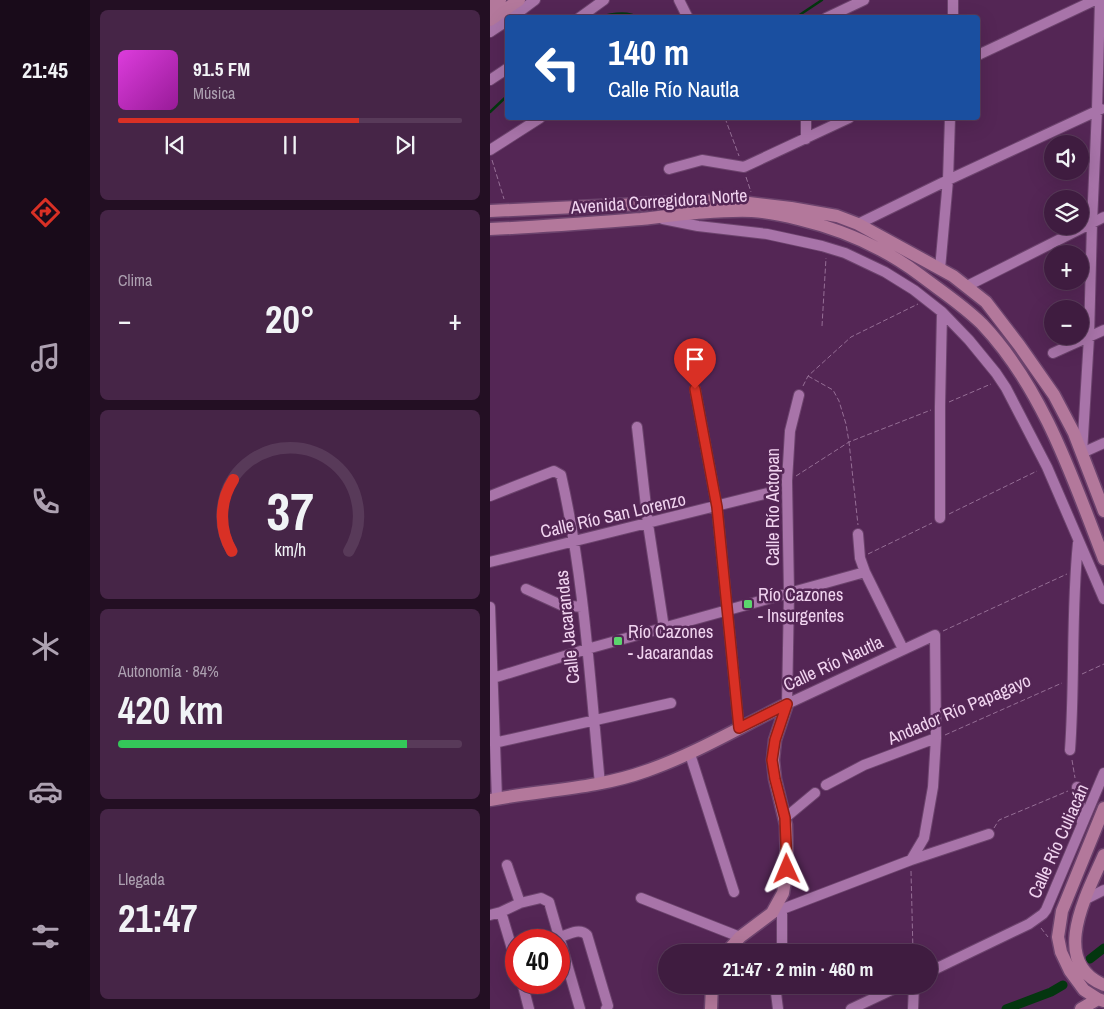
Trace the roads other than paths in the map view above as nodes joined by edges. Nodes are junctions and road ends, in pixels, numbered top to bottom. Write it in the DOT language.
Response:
graph roads {
  1 [pos="500,0"];
  2 [pos="519,0"];
  3 [pos="535,0"];
  4 [pos="604,0"];
  5 [pos="679,0"];
  6 [pos="864,0"];
  7 [pos="953,0"];
  8 [pos="1095,0"];
  9 [pos="1100,0"];
  10 [pos="490,7"];
  11 [pos="515,15"];
  12 [pos="583,15"];
  13 [pos="686,15"];
  14 [pos="832,15"];
  15 [pos="952,15"];
  16 [pos="490,20"];
  17 [pos="505,22"];
  18 [pos="490,32"];
  19 [pos="980,54"];
  20 [pos="505,70"];
  21 [pos="490,80"];
  22 [pos="1101,109"];
  23 [pos="537,120"];
  24 [pos="806,120"];
  25 [pos="845,120"];
  26 [pos="950,120"];
  27 [pos="806,139"];
  28 [pos="490,150"];
  29 [pos="669,169"];
  30 [pos="948,180"];
  31 [pos="490,211"];
  32 [pos="654,218"];
  33 [pos="1104,218"];
  34 [pos="1092,223"];
  35 [pos="858,224"];
  36 [pos="490,228"];
  37 [pos="940,269"];
  38 [pos="967,286"];
  39 [pos="942,312"];
  40 [pos="1104,330"];
  41 [pos="1089,337"];
  42 [pos="1071,345"];
  43 [pos="1089,345"];
  44 [pos="1053,353"];
  45 [pos="695,389"];
  46 [pos="799,395"];
  47 [pos="637,427"];
  48 [pos="1104,443"];
  49 [pos="1082,453"];
  50 [pos="772,492"];
  51 [pos="490,496"];
  52 [pos="717,507"];
  53 [pos="1104,511"];
  54 [pos="940,518"];
  55 [pos="648,524"];
  56 [pos="858,534"];
  57 [pos="574,541"];
  58 [pos="1078,542"];
  59 [pos="1104,559"];
  60 [pos="490,562"];
  61 [pos="865,572"];
  62 [pos="526,588"];
  63 [pos="789,593"];
  64 [pos="1104,599"];
  65 [pos="490,607"];
  66 [pos="582,607"];
  67 [pos="728,610"];
  68 [pos="664,628"];
  69 [pos="587,649"];
  70 [pos="903,649"];
  71 [pos="492,678"];
  72 [pos="671,703"];
  73 [pos="787,704"];
  74 [pos="594,722"];
  75 [pos="739,728"];
  76 [pos="936,738"];
  77 [pos="494,743"];
  78 [pos="1070,750"];
  79 [pos="690,754"];
  80 [pos="1104,773"];
  81 [pos="600,784"];
  82 [pos="826,785"];
  83 [pos="1077,788"];
  84 [pos="815,793"];
  85 [pos="493,800"];
  86 [pos="1104,808"];
  87 [pos="785,818"];
  88 [pos="1082,822"];
  89 [pos="989,834"];
  90 [pos="1104,854"];
  91 [pos="911,860"];
  92 [pos="507,865"];
  93 [pos="1104,890"];
  94 [pos="734,892"];
  95 [pos="641,898"];
  96 [pos="1086,899"];
  97 [pos="520,903"];
  98 [pos="777,911"];
  99 [pos="502,912"];
  100 [pos="490,915"];
  101 [pos="507,929"];
  102 [pos="556,929"];
  103 [pos="570,934"];
  104 [pos="740,936"];
  105 [pos="734,944"];
  106 [pos="781,944"];
  107 [pos="938,968"];
  108 [pos="570,977"];
  109 [pos="1104,985"];
  110 [pos="525,994"];
  111 [pos="712,994"];
  112 [pos="776,994"];
  113 [pos="883,994"];
  114 [pos="914,994"];
  115 [pos="1101,1000"];
  116 [pos="529,1009"];
  117 [pos="580,1009"];
  118 [pos="606,1009"];
  119 [pos="712,1009"];
  120 [pos="778,1009"];
  121 [pos="851,1009"];
  122 [pos="913,1009"];
  123 [pos="1081,1009"];
  1 -- 10 [label="main road"];
  2 -- 16 [label="main road"];
  3 -- 11 [label="street"];
  4 -- 12 [label="street"];
  5 -- 13 [label="street"];
  6 -- 14 [label="street"];
  7 -- 15 [label="street"];
  8 -- 19 [label="street"];
  9 -- 22 [label="street"];
  17 -- 18 [label="street"];
  20 -- 21 [label="street"];
  22 -- 30 [label="street"];
  22 -- 34 [label="street"];
  23 -- 28 [label="street"];
  24 -- 27 [label="street"];
  25 -- 27 [label="street"];
  26 -- 30 [label="street"];
  27 -- 29 [label="street"];
  30 -- 35 [label="street"];
  30 -- 37 [label="street"];
  31 -- 35 [label="main road, Avenida Corregidora Norte"];
  32 -- 36 [label="main road, Avenida Corregidora Norte"];
  32 -- 39 [label="street"];
  32 -- 59 [label="main road, Avenida Corregidora Norte"];
  33 -- 34 [label="street"];
  34 -- 38 [label="street"];
  34 -- 41 [label="street"];
  35 -- 37 [label="main road, Avenida Corregidora Norte"];
  37 -- 38 [label="main road, Avenida Corregidora Norte"];
  38 -- 49 [label="main road, Avenida Corregidora Norte"];
  39 -- 54 [label="street"];
  39 -- 58 [label="street"];
  40 -- 41 [label="street"];
  42 -- 44 [label="street"];
  43 -- 49 [label="street"];
  45 -- 52 [label="street"];
  46 -- 63 [label="street, Calle Río Actopan"];
  47 -- 55 [label="street"];
  48 -- 49 [label="street"];
  49 -- 53 [label="main road, Avenida Corregidora Norte"];
  50 -- 52 [label="street, Calle Río San Lorenzo"];
  51 -- 57 [label="street, Calle Jacarandas"];
  52 -- 55 [label="street, Calle Río San Lorenzo"];
  52 -- 67 [label="street"];
  55 -- 57 [label="street, Calle Río San Lorenzo"];
  55 -- 68 [label="street"];
  56 -- 61 [label="street"];
  57 -- 60 [label="street, Calle Río San Lorenzo"];
  57 -- 66 [label="street, Calle Jacarandas"];
  58 -- 64 [label="street"];
  58 -- 78 [label="street"];
  61 -- 63 [label="street"];
  61 -- 70 [label="street"];
  62 -- 66 [label="street"];
  63 -- 67 [label="street"];
  63 -- 73 [label="street, Calle Río Actopan"];
  65 -- 71 [label="street"];
  66 -- 69 [label="street, Calle Jacarandas"];
  67 -- 68 [label="street"];
  67 -- 75 [label="street"];
  68 -- 69 [label="street"];
  69 -- 71 [label="street"];
  69 -- 74 [label="street, Calle Jacarandas"];
  70 -- 73 [label="street, Calle Río Nautla"];
  70 -- 76 [label="street, Calle Río Nautla"];
  71 -- 77 [label="street"];
  72 -- 74 [label="street"];
  73 -- 75 [label="main road, Calle Río Nautla"];
  73 -- 87 [label="main road, Calle Río Actopan"];
  74 -- 77 [label="street"];
  74 -- 81 [label="street, Calle Jacarandas"];
  75 -- 79 [label="main road, Calle Río Nautla"];
  76 -- 82 [label="street, Andador Río Papagayo"];
  76 -- 91 [label="street"];
  77 -- 85 [label="street"];
  79 -- 81 [label="main road, Calle Río Nautla"];
  79 -- 94 [label="street"];
  80 -- 88 [label="street, Calle Río Culiacán"];
  81 -- 85 [label="main road, Calle Río Nautla"];
  83 -- 88 [label="street"];
  84 -- 87 [label="street"];
  86 -- 115 [label="main road"];
  87 -- 98 [label="main road, Calle Río Actopan"];
  88 -- 107 [label="street, Calle Río Culiacán"];
  89 -- 91 [label="street"];
  90 -- 96 [label="main road"];
  91 -- 98 [label="street"];
  92 -- 97 [label="street"];
  93 -- 96 [label="street"];
  95 -- 104 [label="street"];
  96 -- 109 [label="main road"];
  97 -- 99 [label="street"];
  97 -- 102 [label="street"];
  98 -- 104 [label="main road"];
  98 -- 106 [label="street, Calle Río Actopan"];
  99 -- 100 [label="street"];
  99 -- 101 [label="street"];
  103 -- 118 [label="street"];
  104 -- 105 [label="main road"];
  108 -- 117 [label="street"];
  110 -- 116 [label="street"];
  111 -- 119 [label="main road"];
  112 -- 120 [label="street"];
  113 -- 121 [label="street"];
  114 -- 122 [label="street"];
  115 -- 123 [label="main road"];
}
